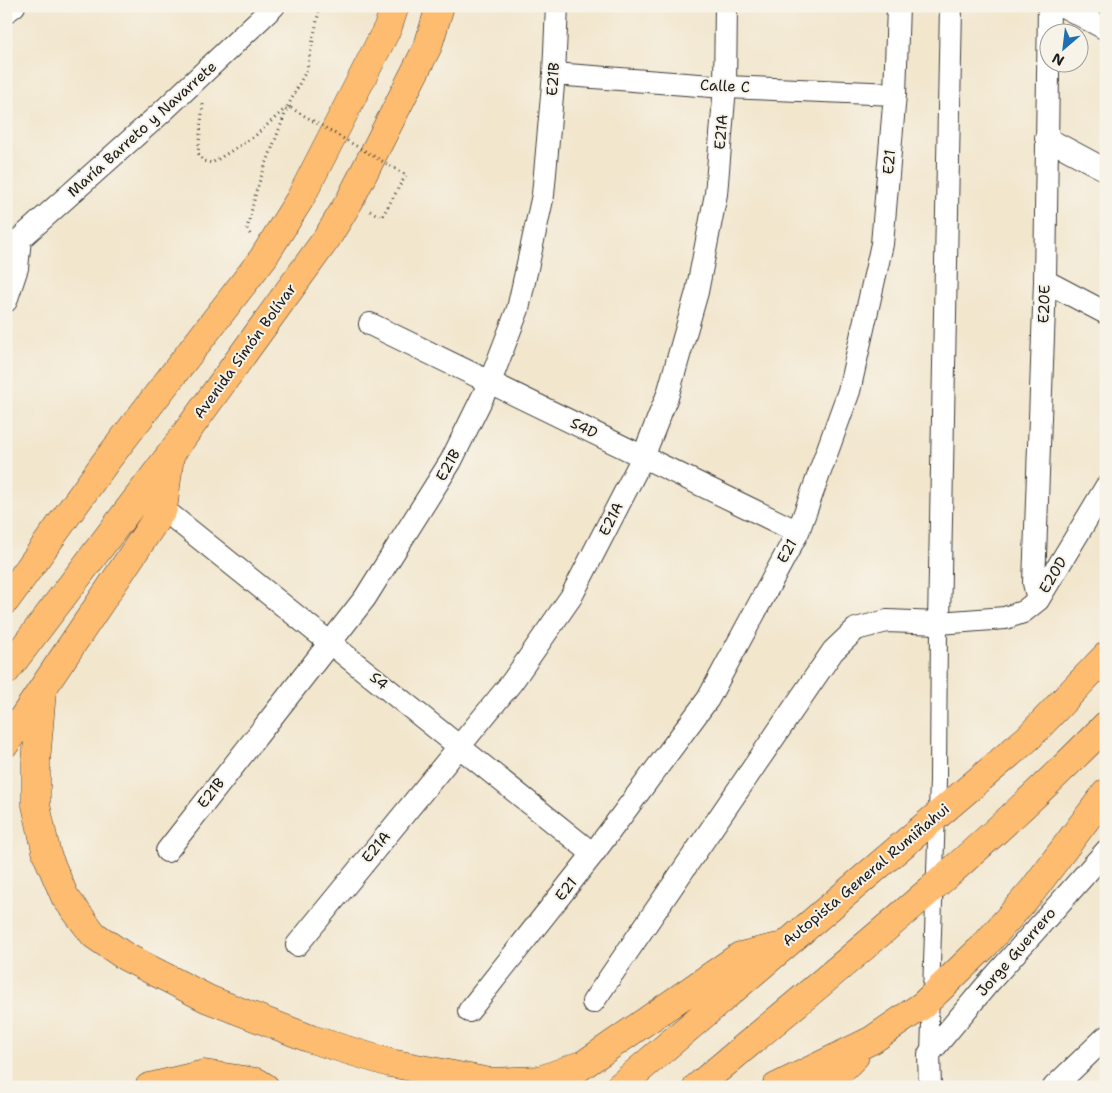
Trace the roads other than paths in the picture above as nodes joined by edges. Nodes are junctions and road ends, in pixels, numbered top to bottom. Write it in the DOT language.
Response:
graph roads {
  1 [pos="14,6"];
  2 [pos="274,6"];
  3 [pos="395,6"];
  4 [pos="440,6"];
  5 [pos="556,6"];
  6 [pos="726,6"];
  7 [pos="898,6"];
  8 [pos="951,6"];
  9 [pos="1049,6"];
  10 [pos="1064,6"];
  11 [pos="6,12"];
  12 [pos="1106,28"];
  13 [pos="554,74"];
  14 [pos="725,87"];
  15 [pos="895,94"];
  16 [pos="1046,138"];
  17 [pos="1106,170"];
  18 [pos="13,243"];
  19 [pos="1045,281"];
  20 [pos="6,301"];
  21 [pos="1106,313"];
  22 [pos="370,324"];
  23 [pos="490,382"];
  24 [pos="170,455"];
  25 [pos="643,457"];
  26 [pos="107,460"];
  27 [pos="1106,487"];
  28 [pos="163,509"];
  29 [pos="798,532"];
  30 [pos="6,570"];
  31 [pos="6,600"];
  32 [pos="1038,600"];
  33 [pos="940,623"];
  34 [pos="330,641"];
  35 [pos="1106,656"];
  36 [pos="6,671"];
  37 [pos="42,691"];
  38 [pos="1106,725"];
  39 [pos="6,743"];
  40 [pos="459,746"];
  41 [pos="1106,793"];
  42 [pos="167,851"];
  43 [pos="1106,851"];
  44 [pos="594,854"];
  45 [pos="296,945"];
  46 [pos="782,946"];
  47 [pos="811,991"];
  48 [pos="593,1002"];
  49 [pos="469,1011"];
  50 [pos="1106,1037"];
  51 [pos="872,1040"];
  52 [pos="929,1053"];
  53 [pos="581,1065"];
  54 [pos="149,1087"];
  55 [pos="265,1087"];
  56 [pos="555,1087"];
  57 [pos="619,1087"];
  58 [pos="697,1087"];
  59 [pos="726,1087"];
  60 [pos="776,1087"];
  61 [pos="824,1087"];
  62 [pos="930,1087"];
  63 [pos="1054,1087"];
  1 -- 11 [label="street"];
  2 -- 18 [label="street, María Barreto y Navarrete"];
  3 -- 26 [label="highway"];
  4 -- 24 [label="highway, Avenida Simón Bolívar"];
  5 -- 13 [label="street, E21B"];
  6 -- 14 [label="street, E21A"];
  7 -- 15 [label="street, E21"];
  8 -- 33 [label="street"];
  9 -- 16 [label="street, E20E"];
  10 -- 12 [label="street"];
  13 -- 14 [label="street, Calle C"];
  13 -- 23 [label="street, E21B"];
  14 -- 15 [label="street, Calle C"];
  14 -- 25 [label="street, E21A"];
  15 -- 29 [label="street, E21"];
  16 -- 17 [label="street"];
  16 -- 19 [label="street, E20E"];
  18 -- 20 [label="street"];
  19 -- 21 [label="street"];
  19 -- 32 [label="street, E20E"];
  22 -- 23 [label="street, S4D"];
  23 -- 25 [label="street, S4D"];
  23 -- 34 [label="street, E21B"];
  24 -- 28 [label="highway"];
  24 -- 36 [label="highway, Avenida Simón Bolívar"];
  25 -- 29 [label="street, S4D"];
  25 -- 40 [label="street, E21A"];
  26 -- 30 [label="highway"];
  26 -- 31 [label="highway"];
  27 -- 32 [label="street, E20D"];
  28 -- 34 [label="street, S4"];
  28 -- 37 [label="highway"];
  29 -- 44 [label="street, E21"];
  32 -- 33 [label="street, E20D"];
  33 -- 48 [label="street, E20D"];
  33 -- 52 [label="street"];
  34 -- 40 [label="street, S4"];
  34 -- 42 [label="street, E21B"];
  35 -- 46 [label="highway, Autopista General Rumiñahui"];
  37 -- 39 [label="highway"];
  37 -- 53 [label="highway"];
  38 -- 47 [label="highway"];
  40 -- 44 [label="street, S4"];
  40 -- 45 [label="street, E21A"];
  41 -- 51 [label="highway"];
  43 -- 52 [label="street, Jorge Guerrero"];
  44 -- 49 [label="street, E21"];
  46 -- 53 [label="highway"];
  46 -- 57 [label="highway, Autopista General Rumiñahui"];
  47 -- 58 [label="highway"];
  47 -- 59 [label="highway"];
  50 -- 63 [label="street"];
  51 -- 60 [label="highway"];
  51 -- 61 [label="highway"];
  52 -- 62 [label="street"];
  53 -- 56 [label="highway"];
  54 -- 55 [label="highway"];
}
